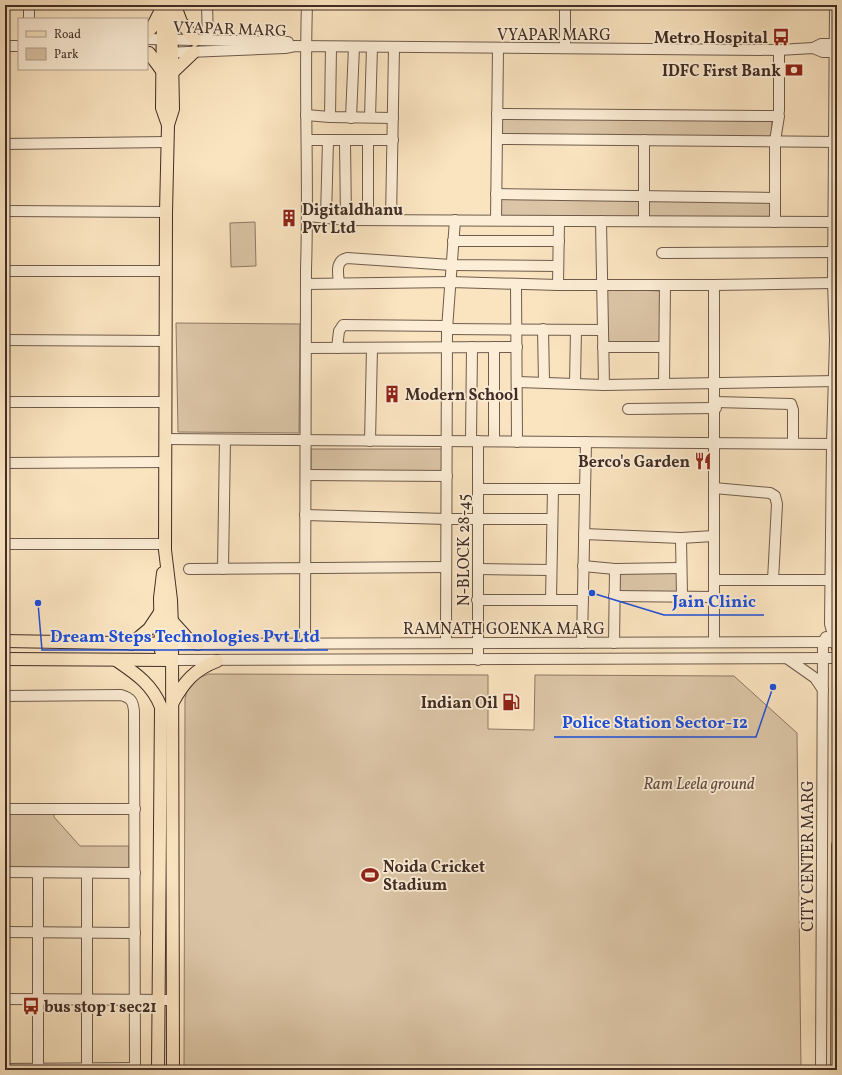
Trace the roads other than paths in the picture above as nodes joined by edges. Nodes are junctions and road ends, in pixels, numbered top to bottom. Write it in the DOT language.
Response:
graph roads {
  1 [pos="29,5"];
  2 [pos="168,5"];
  3 [pos="207,5"];
  4 [pos="306,5"];
  5 [pos="565,5"];
  6 [pos="835,5"];
  7 [pos="29,18"];
  8 [pos="148,32"];
  9 [pos="148,39"];
  10 [pos="168,40"];
  11 [pos="195,40"];
  12 [pos="208,40"];
  13 [pos="5,46"];
  14 [pos="18,46"];
  15 [pos="300,46"];
  16 [pos="331,47"];
  17 [pos="354,47"];
  18 [pos="372,48"];
  19 [pos="394,48"];
  20 [pos="498,48"];
  21 [pos="565,48"];
  22 [pos="836,48"];
  23 [pos="779,50"];
  24 [pos="194,52"];
  25 [pos="148,53"];
  26 [pos="168,53"];
  27 [pos="168,72"];
  28 [pos="835,109"];
  29 [pos="779,111"];
  30 [pos="306,114"];
  31 [pos="497,114"];
  32 [pos="330,117"];
  33 [pos="370,117"];
  34 [pos="351,118"];
  35 [pos="393,118"];
  36 [pos="497,139"];
  37 [pos="307,140"];
  38 [pos="368,140"];
  39 [pos="393,140"];
  40 [pos="644,140"];
  41 [pos="328,141"];
  42 [pos="345,141"];
  43 [pos="775,141"];
  44 [pos="168,142"];
  45 [pos="835,142"];
  46 [pos="5,144"];
  47 [pos="496,194"];
  48 [pos="644,196"];
  49 [pos="775,198"];
  50 [pos="5,211"];
  51 [pos="166,212"];
  52 [pos="308,216"];
  53 [pos="326,217"];
  54 [pos="346,220"];
  55 [pos="368,220"];
  56 [pos="392,220"];
  57 [pos="455,220"];
  58 [pos="496,220"];
  59 [pos="559,220"];
  60 [pos="601,221"];
  61 [pos="644,221"];
  62 [pos="774,222"];
  63 [pos="834,222"];
  64 [pos="453,241"];
  65 [pos="559,241"];
  66 [pos="833,252"];
  67 [pos="662,253"];
  68 [pos="451,264"];
  69 [pos="558,266"];
  70 [pos="5,271"];
  71 [pos="166,271"];
  72 [pos="451,282"];
  73 [pos="339,283"];
  74 [pos="833,283"];
  75 [pos="306,284"];
  76 [pos="516,284"];
  77 [pos="558,285"];
  78 [pos="602,285"];
  79 [pos="665,285"];
  80 [pos="714,285"];
  81 [pos="835,308"];
  82 [pos="447,328"];
  83 [pos="517,330"];
  84 [pos="543,330"];
  85 [pos="576,330"];
  86 [pos="603,330"];
  87 [pos="5,340"];
  88 [pos="836,340"];
  89 [pos="166,341"];
  90 [pos="447,347"];
  91 [pos="472,347"];
  92 [pos="494,347"];
  93 [pos="517,347"];
  94 [pos="602,347"];
  95 [pos="664,347"];
  96 [pos="306,348"];
  97 [pos="337,348"];
  98 [pos="372,348"];
  99 [pos="836,381"];
  100 [pos="518,382"];
  101 [pos="544,382"];
  102 [pos="575,383"];
  103 [pos="664,383"];
  104 [pos="715,383"];
  105 [pos="604,385"];
  106 [pos="5,402"];
  107 [pos="166,402"];
  108 [pos="715,405"];
  109 [pos="628,409"];
  110 [pos="835,411"];
  111 [pos="165,439"];
  112 [pos="225,440"];
  113 [pos="306,440"];
  114 [pos="370,441"];
  115 [pos="448,441"];
  116 [pos="474,441"];
  117 [pos="494,442"];
  118 [pos="517,442"];
  119 [pos="586,442"];
  120 [pos="715,443"];
  121 [pos="793,443"];
  122 [pos="834,444"];
  123 [pos="165,462"];
  124 [pos="5,463"];
  125 [pos="306,474"];
  126 [pos="447,476"];
  127 [pos="714,488"];
  128 [pos="478,489"];
  129 [pos="552,489"];
  130 [pos="585,489"];
  131 [pos="834,496"];
  132 [pos="305,516"];
  133 [pos="447,519"];
  134 [pos="478,519"];
  135 [pos="552,519"];
  136 [pos="584,534"];
  137 [pos="714,536"];
  138 [pos="681,538"];
  139 [pos="5,544"];
  140 [pos="165,547"];
  141 [pos="583,566"];
  142 [pos="446,567"];
  143 [pos="305,568"];
  144 [pos="682,568"];
  145 [pos="189,569"];
  146 [pos="223,569"];
  147 [pos="478,569"];
  148 [pos="615,569"];
  149 [pos="552,570"];
  150 [pos="715,580"];
  151 [pos="773,580"];
  152 [pos="834,580"];
  153 [pos="614,596"];
  154 [pos="682,596"];
  155 [pos="714,597"];
  156 [pos="477,600"];
  157 [pos="551,600"];
  158 [pos="583,600"];
  159 [pos="161,611"];
  160 [pos="172,620"];
  161 [pos="830,628"];
  162 [pos="5,641"];
  163 [pos="714,642"];
  164 [pos="823,642"];
  165 [pos="446,643"];
  166 [pos="477,643"];
  167 [pos="582,643"];
  168 [pos="614,643"];
  169 [pos="131,644"];
  170 [pos="167,644"];
  171 [pos="198,644"];
  172 [pos="305,644"];
  173 [pos="837,644"];
  174 [pos="824,658"];
  175 [pos="837,658"];
  176 [pos="5,659"];
  177 [pos="788,659"];
  178 [pos="116,660"];
  179 [pos="167,660"];
  180 [pos="478,660"];
  181 [pos="217,661"];
  182 [pos="823,690"];
  183 [pos="5,696"];
  184 [pos="172,703"];
  185 [pos="5,808"];
  186 [pos="134,809"];
  187 [pos="837,845"];
  188 [pos="822,853"];
  189 [pos="837,853"];
  190 [pos="5,872"];
  191 [pos="38,873"];
  192 [pos="87,873"];
  193 [pos="134,873"];
  194 [pos="5,932"];
  195 [pos="38,932"];
  196 [pos="87,932"];
  197 [pos="135,933"];
  198 [pos="5,999"];
  199 [pos="38,1000"];
  200 [pos="87,1000"];
  201 [pos="135,1000"];
  202 [pos="159,1000"];
  203 [pos="172,1000"];
  204 [pos="821,1011"];
  205 [pos="836,1011"];
  206 [pos="5,1069"];
  207 [pos="38,1069"];
  208 [pos="87,1069"];
  209 [pos="135,1069"];
  210 [pos="158,1070"];
  211 [pos="173,1070"];
  212 [pos="821,1070"];
  213 [pos="836,1070"];
  1 -- 7 [label="street"];
  2 -- 8 [label="main road"];
  2 -- 10 [label="main road"];
  2 -- 11 [label="main road"];
  3 -- 12 [label="street"];
  4 -- 15 [label="street"];
  5 -- 21 [label="street"];
  6 -- 22 [label="street"];
  9 -- 10 [label="street, VYAPAR MARG"];
  10 -- 11 [label="street, VYAPAR MARG"];
  10 -- 26 [label="main road"];
  11 -- 12 [label="street, VYAPAR MARG"];
  12 -- 15 [label="street, VYAPAR MARG"];
  13 -- 14 [label="street"];
  15 -- 16 [label="street, VYAPAR MARG"];
  15 -- 24 [label="street, VYAPAR MARG"];
  15 -- 30 [label="street"];
  16 -- 17 [label="street, VYAPAR MARG"];
  16 -- 32 [label="street"];
  17 -- 18 [label="street, VYAPAR MARG"];
  17 -- 34 [label="street"];
  18 -- 19 [label="street, VYAPAR MARG"];
  18 -- 33 [label="street"];
  19 -- 20 [label="street, VYAPAR MARG"];
  19 -- 35 [label="street"];
  20 -- 21 [label="street, VYAPAR MARG"];
  20 -- 31 [label="street"];
  21 -- 23 [label="street, VYAPAR MARG"];
  22 -- 23 [label="street, VYAPAR MARG"];
  22 -- 28 [label="street"];
  23 -- 29 [label="street"];
  24 -- 26 [label="street, VYAPAR MARG"];
  24 -- 27 [label="main road"];
  25 -- 26 [label="street, VYAPAR MARG"];
  25 -- 27 [label="main road"];
  26 -- 27 [label="main road"];
  27 -- 44 [label="main road"];
  28 -- 45 [label="street"];
  30 -- 32 [label="street"];
  30 -- 37 [label="street"];
  31 -- 36 [label="street"];
  31 -- 43 [label="street"];
  32 -- 34 [label="street"];
  33 -- 34 [label="street"];
  33 -- 35 [label="street"];
  35 -- 39 [label="street"];
  36 -- 40 [label="street"];
  36 -- 47 [label="street"];
  37 -- 41 [label="street"];
  37 -- 52 [label="street"];
  38 -- 39 [label="street"];
  38 -- 42 [label="street"];
  38 -- 55 [label="street"];
  39 -- 56 [label="street"];
  40 -- 43 [label="street"];
  40 -- 48 [label="street"];
  41 -- 42 [label="street"];
  41 -- 53 [label="street"];
  42 -- 54 [label="street"];
  43 -- 45 [label="street"];
  43 -- 49 [label="street"];
  44 -- 46 [label="street"];
  44 -- 51 [label="main road"];
  45 -- 63 [label="street"];
  47 -- 48 [label="street"];
  47 -- 58 [label="street"];
  48 -- 49 [label="street"];
  48 -- 61 [label="street"];
  49 -- 62 [label="street"];
  50 -- 51 [label="street"];
  51 -- 71 [label="main road"];
  52 -- 53 [label="street"];
  52 -- 75 [label="street"];
  53 -- 54 [label="street"];
  54 -- 55 [label="street"];
  55 -- 56 [label="street"];
  56 -- 57 [label="street"];
  57 -- 58 [label="street"];
  57 -- 64 [label="street"];
  58 -- 59 [label="street"];
  59 -- 60 [label="street"];
  59 -- 65 [label="street"];
  60 -- 61 [label="street"];
  60 -- 78 [label="street"];
  61 -- 62 [label="street"];
  62 -- 63 [label="street"];
  63 -- 66 [label="street"];
  64 -- 65 [label="street"];
  64 -- 68 [label="street"];
  65 -- 69 [label="street"];
  66 -- 67 [label="street"];
  66 -- 74 [label="street"];
  68 -- 69 [label="street"];
  68 -- 72 [label="street"];
  68 -- 73 [label="street"];
  69 -- 77 [label="street"];
  70 -- 71 [label="street"];
  71 -- 89 [label="main road"];
  72 -- 73 [label="street"];
  72 -- 76 [label="street"];
  72 -- 82 [label="street"];
  73 -- 75 [label="street"];
  74 -- 80 [label="street"];
  74 -- 81 [label="street"];
  75 -- 96 [label="street"];
  76 -- 77 [label="street"];
  76 -- 83 [label="street"];
  77 -- 78 [label="street"];
  78 -- 79 [label="street"];
  78 -- 86 [label="street"];
  79 -- 80 [label="street"];
  79 -- 95 [label="street"];
  80 -- 104 [label="street"];
  81 -- 88 [label="street"];
  82 -- 83 [label="street"];
  82 -- 90 [label="street"];
  82 -- 97 [label="street"];
  83 -- 84 [label="street"];
  83 -- 93 [label="street"];
  84 -- 85 [label="street"];
  84 -- 101 [label="street"];
  85 -- 86 [label="street"];
  85 -- 102 [label="street"];
  86 -- 94 [label="street"];
  87 -- 89 [label="street"];
  88 -- 99 [label="street"];
  89 -- 107 [label="main road"];
  90 -- 91 [label="street"];
  90 -- 98 [label="street"];
  90 -- 115 [label="street"];
  91 -- 92 [label="street"];
  91 -- 116 [label="street, N-BLOCK 28-45"];
  92 -- 93 [label="street"];
  92 -- 117 [label="street"];
  93 -- 100 [label="street"];
  94 -- 95 [label="street"];
  94 -- 105 [label="street"];
  95 -- 103 [label="street"];
  96 -- 97 [label="street"];
  96 -- 113 [label="street"];
  97 -- 98 [label="street"];
  98 -- 114 [label="street"];
  99 -- 104 [label="street"];
  99 -- 110 [label="street"];
  100 -- 101 [label="street"];
  100 -- 118 [label="street"];
  101 -- 102 [label="street"];
  102 -- 105 [label="street"];
  103 -- 104 [label="street"];
  103 -- 105 [label="street"];
  104 -- 108 [label="street"];
  106 -- 107 [label="street"];
  107 -- 111 [label="main road"];
  108 -- 109 [label="street"];
  108 -- 120 [label="street"];
  108 -- 121 [label="street"];
  110 -- 122 [label="street"];
  111 -- 112 [label="street"];
  111 -- 123 [label="main road"];
  112 -- 113 [label="street"];
  112 -- 146 [label="street"];
  113 -- 114 [label="street"];
  113 -- 125 [label="street"];
  114 -- 115 [label="street"];
  115 -- 116 [label="street"];
  115 -- 126 [label="street"];
  116 -- 117 [label="street"];
  116 -- 128 [label="street, N-BLOCK 28-45"];
  117 -- 118 [label="street"];
  118 -- 119 [label="street"];
  119 -- 120 [label="street"];
  119 -- 130 [label="street"];
  120 -- 121 [label="street"];
  120 -- 127 [label="street"];
  121 -- 122 [label="street"];
  122 -- 131 [label="street"];
  123 -- 124 [label="street"];
  123 -- 140 [label="main road"];
  125 -- 126 [label="street"];
  125 -- 132 [label="street"];
  126 -- 133 [label="street"];
  127 -- 137 [label="street"];
  127 -- 151 [label="street"];
  128 -- 129 [label="street"];
  128 -- 134 [label="street, N-BLOCK 28-45"];
  129 -- 130 [label="street"];
  129 -- 135 [label="street"];
  130 -- 136 [label="street"];
  131 -- 152 [label="street"];
  132 -- 133 [label="street"];
  132 -- 143 [label="street"];
  133 -- 134 [label="street"];
  133 -- 142 [label="street"];
  134 -- 135 [label="street"];
  134 -- 147 [label="street, N-BLOCK 28-45"];
  135 -- 149 [label="street"];
  136 -- 138 [label="street"];
  136 -- 141 [label="street"];
  137 -- 138 [label="street"];
  137 -- 150 [label="street"];
  138 -- 144 [label="street"];
  139 -- 140 [label="street"];
  140 -- 159 [label="main road"];
  140 -- 160 [label="main road"];
  141 -- 148 [label="street"];
  141 -- 158 [label="street"];
  142 -- 143 [label="street"];
  142 -- 165 [label="street"];
  143 -- 146 [label="street"];
  143 -- 172 [label="street"];
  144 -- 148 [label="street"];
  144 -- 154 [label="street"];
  145 -- 146 [label="street"];
  147 -- 149 [label="street"];
  147 -- 156 [label="street, N-BLOCK 28-45"];
  148 -- 153 [label="street"];
  149 -- 157 [label="street"];
  150 -- 151 [label="street"];
  150 -- 155 [label="street"];
  151 -- 152 [label="street"];
  152 -- 161 [label="street"];
  153 -- 154 [label="street"];
  153 -- 168 [label="street"];
  154 -- 155 [label="street"];
  155 -- 163 [label="street"];
  156 -- 157 [label="street"];
  156 -- 166 [label="street, N-BLOCK 28-45"];
  157 -- 158 [label="street"];
  158 -- 167 [label="street"];
  159 -- 169 [label="main road"];
  159 -- 170 [label="main road"];
  160 -- 170 [label="main road"];
  160 -- 171 [label="main road"];
  161 -- 164 [label="street"];
  161 -- 173 [label="street"];
  162 -- 169 [label="main road"];
  163 -- 164 [label="street, RAMNATH GOENKA MARG"];
  163 -- 168 [label="street, RAMNATH GOENKA MARG"];
  164 -- 173 [label="street, RAMNATH GOENKA MARG"];
  164 -- 174 [label="street, CITY CENTER MARG"];
  165 -- 166 [label="street, RAMNATH GOENKA MARG"];
  165 -- 172 [label="street, RAMNATH GOENKA MARG"];
  166 -- 167 [label="street, RAMNATH GOENKA MARG"];
  166 -- 180 [label="street, N-BLOCK 28-45"];
  167 -- 168 [label="street, RAMNATH GOENKA MARG"];
  169 -- 170 [label="main road"];
  170 -- 171 [label="street, RAMNATH GOENKA MARG"];
  170 -- 179 [label="main road"];
  171 -- 172 [label="street, RAMNATH GOENKA MARG"];
  174 -- 175 [label="street, RAMNATH GOENKA MARG"];
  174 -- 177 [label="street, RAMNATH GOENKA MARG"];
  174 -- 182 [label="street, CITY CENTER MARG"];
  176 -- 178 [label="main road"];
  177 -- 180 [label="street, RAMNATH GOENKA MARG"];
  177 -- 182 [label="street"];
  178 -- 179 [label="main road"];
  178 -- 202 [label="main road"];
  179 -- 181 [label="street, RAMNATH GOENKA MARG"];
  179 -- 184 [label="main road"];
  180 -- 181 [label="street, RAMNATH GOENKA MARG"];
  181 -- 184 [label="main road"];
  182 -- 188 [label="street, CITY CENTER MARG"];
  183 -- 186 [label="street"];
  184 -- 203 [label="main road"];
  185 -- 186 [label="street"];
  186 -- 193 [label="street"];
  187 -- 189 [label="street, CITY CENTER MARG"];
  188 -- 189 [label="street"];
  188 -- 204 [label="street, CITY CENTER MARG"];
  189 -- 205 [label="street, CITY CENTER MARG"];
  190 -- 191 [label="street"];
  191 -- 192 [label="street"];
  191 -- 195 [label="street"];
  192 -- 193 [label="street"];
  192 -- 196 [label="street"];
  193 -- 197 [label="street"];
  194 -- 195 [label="street"];
  195 -- 196 [label="street"];
  195 -- 199 [label="street"];
  196 -- 197 [label="street"];
  196 -- 200 [label="street"];
  197 -- 201 [label="street"];
  198 -- 199 [label="street"];
  199 -- 200 [label="street"];
  199 -- 207 [label="street"];
  200 -- 201 [label="street"];
  200 -- 208 [label="street"];
  201 -- 202 [label="street"];
  201 -- 209 [label="street"];
  202 -- 203 [label="street"];
  202 -- 210 [label="main road"];
  203 -- 211 [label="main road"];
  204 -- 205 [label="street"];
  204 -- 212 [label="street, CITY CENTER MARG"];
  205 -- 213 [label="street, CITY CENTER MARG"];
  206 -- 207 [label="street"];
  207 -- 208 [label="street"];
  208 -- 209 [label="street"];
}
